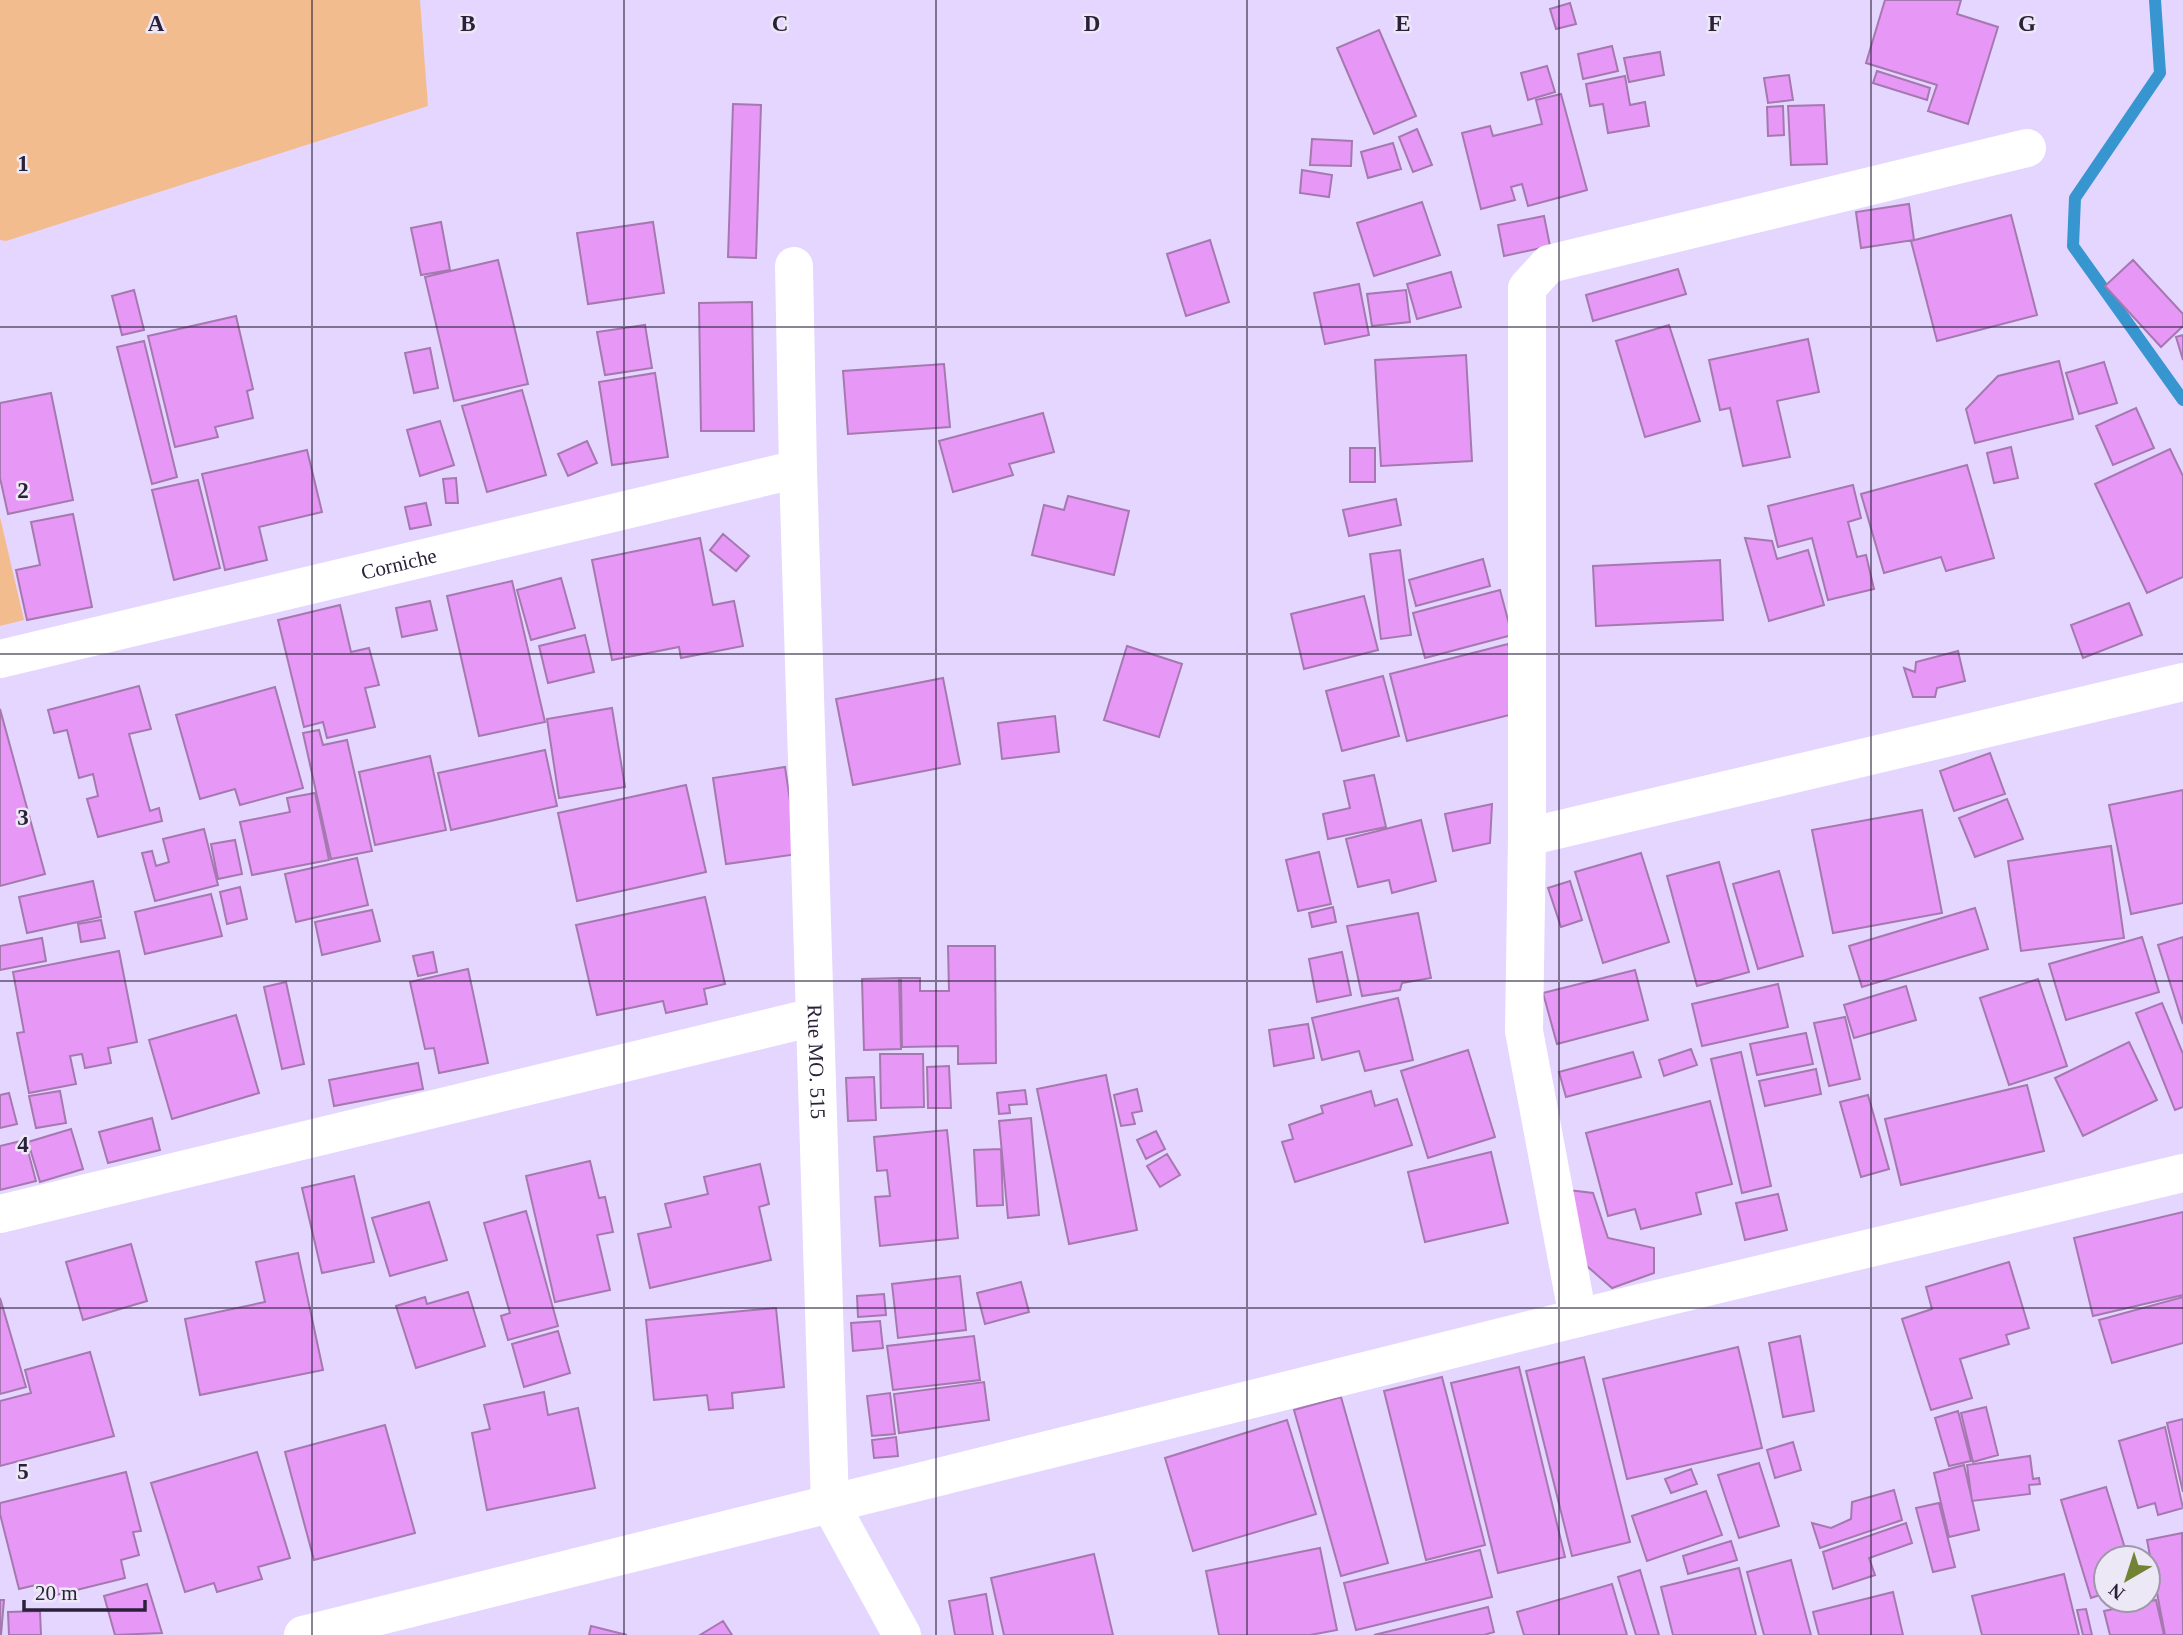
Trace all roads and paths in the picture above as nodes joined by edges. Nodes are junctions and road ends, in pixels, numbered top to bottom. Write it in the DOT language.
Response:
graph roads {
  1 [pos="2027,148"];
  2 [pos="794,266"];
  3 [pos="798,469"];
  4 [pos="0,659"];
  5 [pos="2183,682"];
  6 [pos="1527,837"];
  7 [pos="814,1017"];
  8 [pos="2183,1173"];
  9 [pos="0,1214"];
  10 [pos="1578,1318"];
  11 [pos="830,1504"];
  12 [pos="303,1635"];
  13 [pos="902,1635"];
  1 -- 6 [label="street"];
  2 -- 3 [label="street, Rue MO. 515"];
  3 -- 4 [label="street, Corniche"];
  3 -- 7 [label="street, Rue MO. 515"];
  5 -- 6 [label="street"];
  6 -- 10 [label="street"];
  7 -- 9 [label="street"];
  7 -- 11 [label="street, Rue MO. 515"];
  8 -- 10 [label="street"];
  10 -- 11 [label="street"];
  11 -- 12 [label="street"];
  11 -- 13 [label="street, Rue MO. 515"];
}
